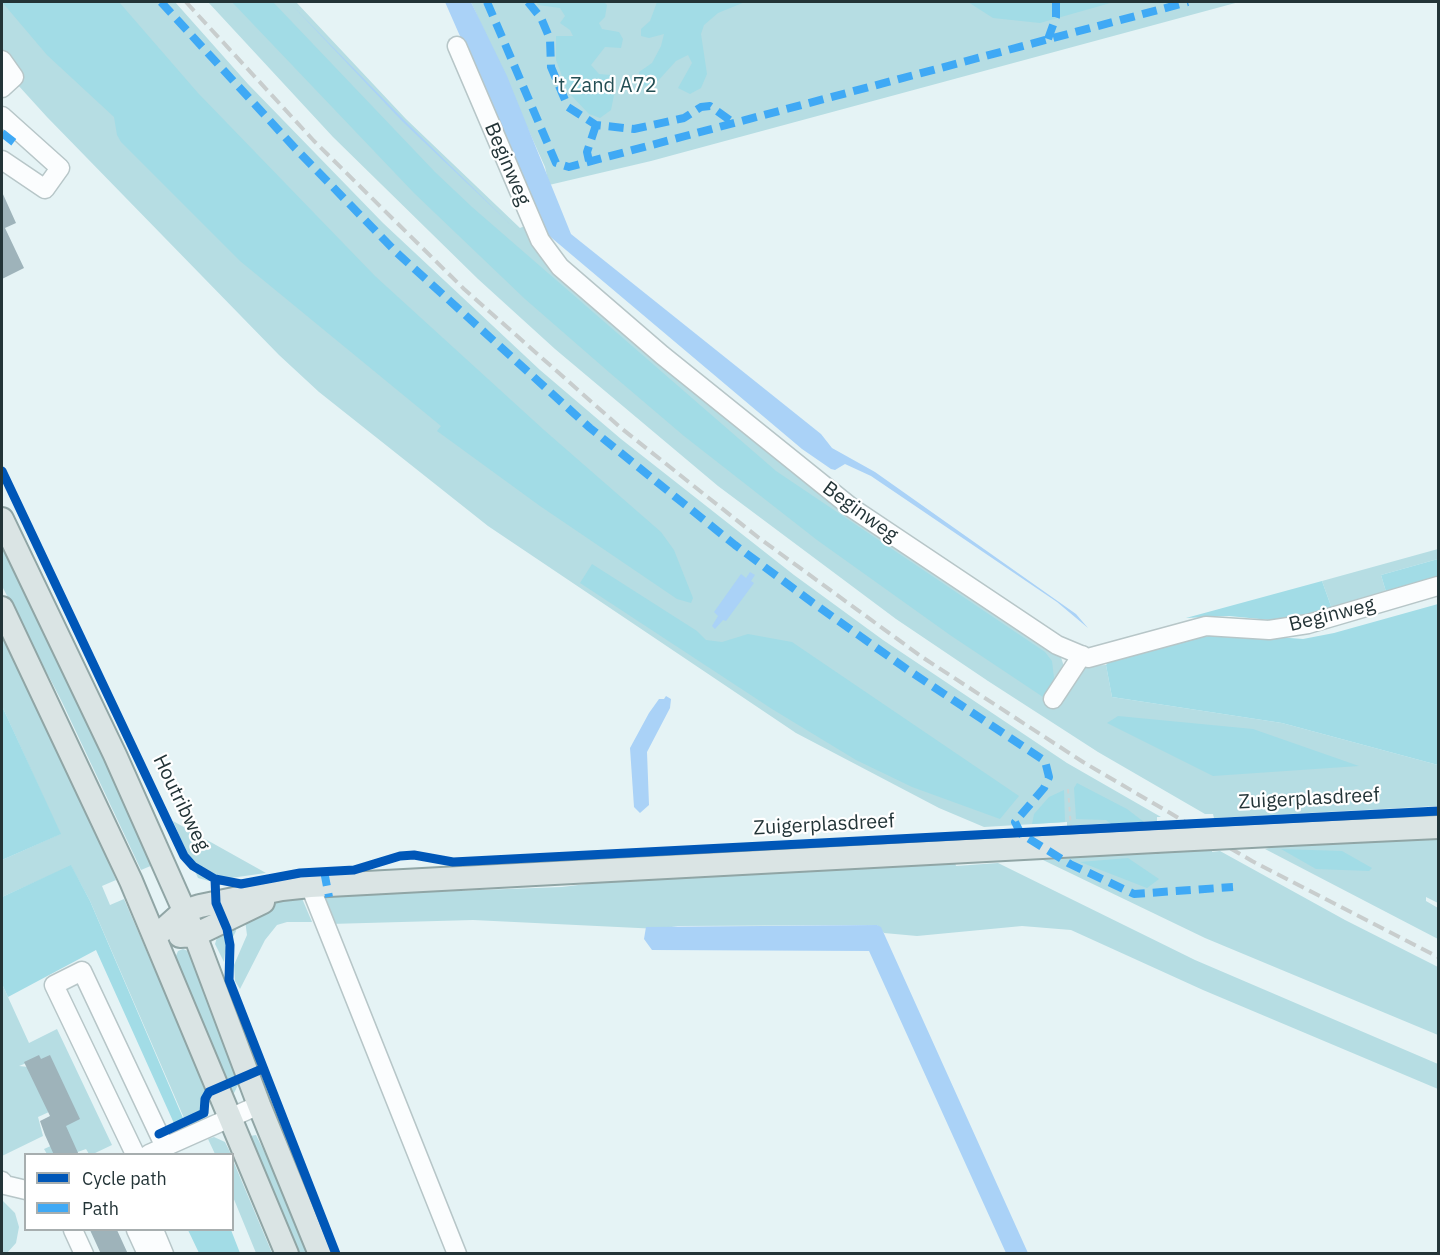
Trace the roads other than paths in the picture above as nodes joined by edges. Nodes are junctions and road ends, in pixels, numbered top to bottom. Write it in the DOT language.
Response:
graph roads {
  1 [pos="457,46"];
  2 [pos="2,60"];
  3 [pos="2,88"];
  4 [pos="2,116"];
  5 [pos="2,160"];
  6 [pos="2,519"];
  7 [pos="1438,586"];
  8 [pos="2,608"];
  9 [pos="1082,655"];
  10 [pos="1053,699"];
  11 [pos="1438,826"];
  12 [pos="310,886"];
  13 [pos="184,911"];
  14 [pos="195,935"];
  15 [pos="155,937"];
  16 [pos="260,1105"];
  17 [pos="230,1119"];
  18 [pos="164,1147"];
  19 [pos="134,1153"];
  20 [pos="2,1181"];
  21 [pos="24,1190"];
  22 [pos="73,1231"];
  23 [pos="136,1231"];
  24 [pos="154,1231"];
  25 [pos="84,1254"];
  26 [pos="147,1254"];
  27 [pos="164,1254"];
  28 [pos="287,1254"];
  29 [pos="320,1254"];
  30 [pos="457,1254"];
  1 -- 9 [label="street, Beginweg"];
  2 -- 3 [label="street"];
  4 -- 5 [label="street"];
  6 -- 13 [label="main road, Houtribweg"];
  7 -- 9 [label="street, Beginweg"];
  8 -- 15 [label="main road"];
  9 -- 10 [label="street"];
  11 -- 12 [label="main road, Zuigerplasdreef, bridge"];
  12 -- 13 [label="main road, Zuigerplasdreef"];
  12 -- 14 [label="main road, Zuigerplasdreef"];
  12 -- 30 [label="street"];
  13 -- 14 [label="main road, Houtribweg"];
  13 -- 15 [label="main road, Zuigerplasdreef"];
  14 -- 15 [label="main road, Zuigerplasdreef"];
  14 -- 16 [label="main road, Houtribweg"];
  15 -- 17 [label="main road"];
  16 -- 17 [label="street"];
  16 -- 29 [label="main road, Houtribweg"];
  17 -- 18 [label="street"];
  17 -- 28 [label="main road"];
  18 -- 19 [label="street"];
  20 -- 21 [label="street"];
  22 -- 25 [label="street"];
  23 -- 26 [label="street"];
  24 -- 27 [label="street"];
}
